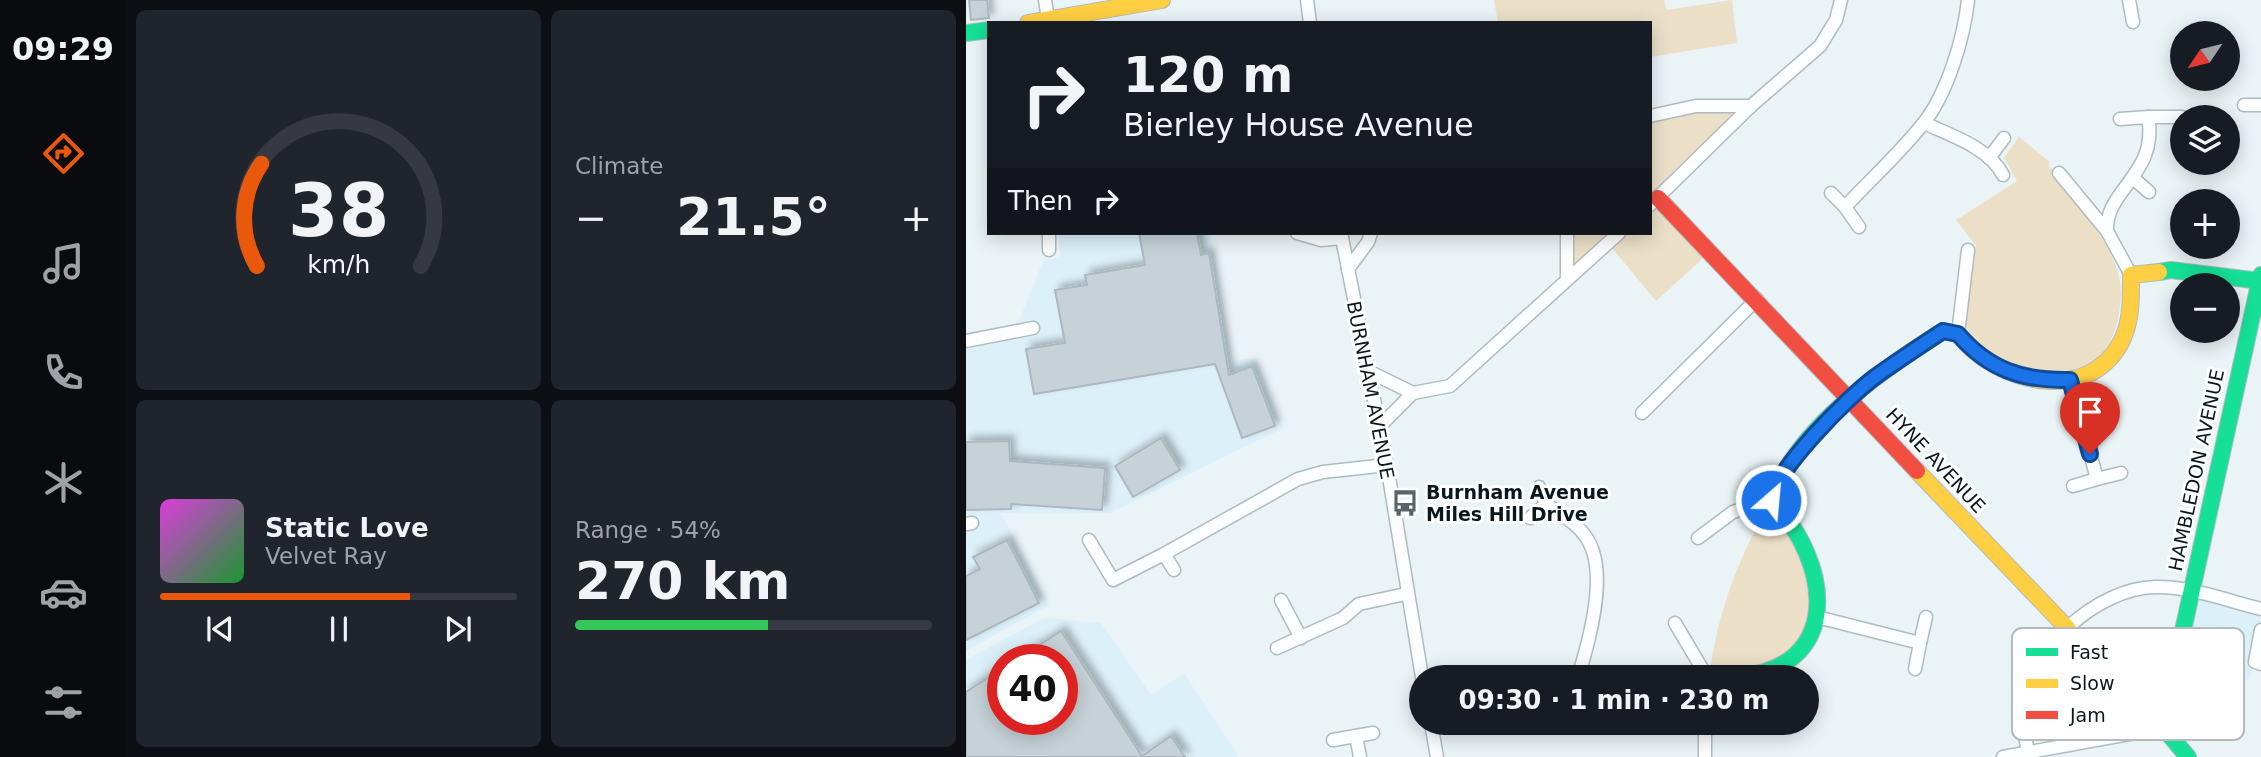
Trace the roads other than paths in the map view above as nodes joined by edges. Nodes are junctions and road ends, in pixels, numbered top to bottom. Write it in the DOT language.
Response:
graph roads {
  1 [pos="1045,0"];
  2 [pos="1162,0"];
  3 [pos="1307,0"];
  4 [pos="1841,0"];
  5 [pos="1968,0"];
  6 [pos="2129,0"];
  7 [pos="1086,17"];
  8 [pos="1048,19"];
  9 [pos="1038,21"];
  10 [pos="1310,21"];
  11 [pos="2133,22"];
  12 [pos="987,30"];
  13 [pos="966,33"];
  14 [pos="2244,105"];
  15 [pos="2261,105"];
  16 [pos="1751,106"];
  17 [pos="1652,116"];
  18 [pos="2148,117"];
  19 [pos="2170,117"];
  20 [pos="2120,119"];
  21 [pos="1924,123"];
  22 [pos="2004,138"];
  23 [pos="1989,158"];
  24 [pos="2059,173"];
  25 [pos="2003,175"];
  26 [pos="2133,178"];
  27 [pos="2149,192"];
  28 [pos="1831,193"];
  29 [pos="1654,201"];
  30 [pos="1845,207"];
  31 [pos="1859,227"];
  32 [pos="2107,231"];
  33 [pos="1049,235"];
  34 [pos="1304,235"];
  35 [pos="1342,235"];
  36 [pos="1370,235"];
  37 [pos="1567,235"];
  38 [pos="1617,235"];
  39 [pos="1049,250"];
  40 [pos="1968,250"];
  41 [pos="1348,269"];
  42 [pos="2131,275"];
  43 [pos="1567,279"];
  44 [pos="2261,279"];
  45 [pos="1757,299"];
  46 [pos="1033,328"];
  47 [pos="1958,334"];
  48 [pos="966,341"];
  49 [pos="1368,370"];
  50 [pos="2070,380"];
  51 [pos="1413,393"];
  52 [pos="1850,399"];
  53 [pos="1642,413"];
  54 [pos="1379,427"];
  55 [pos="1387,466"];
  56 [pos="2121,473"];
  57 [pos="2097,479"];
  58 [pos="2073,485"];
  59 [pos="1539,487"];
  60 [pos="1771,500"];
  61 [pos="1546,504"];
  62 [pos="1530,518"];
  63 [pos="1698,538"];
  64 [pos="1090,540"];
  65 [pos="1164,554"];
  66 [pos="1174,570"];
  67 [pos="2191,592"];
  68 [pos="1406,594"];
  69 [pos="1281,600"];
  70 [pos="2261,609"];
  71 [pos="1817,617"];
  72 [pos="1926,617"];
  73 [pos="1675,623"];
  74 [pos="2067,628"];
  75 [pos="2069,628"];
  76 [pos="2183,628"];
  77 [pos="2261,630"];
  78 [pos="1301,638"];
  79 [pos="1920,643"];
  80 [pos="1277,648"];
  81 [pos="1420,665"];
  82 [pos="1582,665"];
  83 [pos="1700,665"];
  84 [pos="1783,665"];
  85 [pos="2256,665"];
  86 [pos="1915,669"];
  87 [pos="1373,733"];
  88 [pos="1433,735"];
  89 [pos="1705,735"];
  90 [pos="1356,736"];
  91 [pos="1333,740"];
  92 [pos="2026,740"];
  93 [pos="2095,740"];
  94 [pos="2174,740"];
  95 [pos="2028,752"];
  96 [pos="1360,757"];
  97 [pos="1437,757"];
  98 [pos="1705,757"];
  99 [pos="2003,757"];
  100 [pos="2188,757"];
  1 -- 8 [label="street"];
  2 -- 7 [label="street"];
  3 -- 10 [label="street"];
  4 -- 16 [label="street"];
  5 -- 21 [label="street"];
  6 -- 11 [label="street"];
  7 -- 8 [label="street"];
  8 -- 9 [label="street"];
  12 -- 13 [label="street"];
  14 -- 15 [label="street"];
  16 -- 17 [label="street"];
  16 -- 29 [label="street"];
  18 -- 19 [label="street"];
  18 -- 20 [label="street"];
  18 -- 26 [label="street"];
  21 -- 23 [label="street"];
  21 -- 30 [label="street"];
  22 -- 23 [label="street"];
  23 -- 25 [label="street"];
  24 -- 32 [label="street"];
  26 -- 27 [label="street"];
  26 -- 32 [label="street"];
  28 -- 30 [label="street"];
  29 -- 45 [label="street, HYNE AVENUE"];
  30 -- 31 [label="street"];
  32 -- 42 [label="street"];
  33 -- 39 [label="street"];
  34 -- 35 [label="street, BURNHAM AVENUE"];
  35 -- 41 [label="street, BURNHAM AVENUE"];
  36 -- 41 [label="street"];
  37 -- 43 [label="street"];
  38 -- 43 [label="street"];
  40 -- 47 [label="street"];
  41 -- 49 [label="street, BURNHAM AVENUE"];
  42 -- 44 [label="street"];
  42 -- 50 [label="street"];
  43 -- 51 [label="street"];
  44 -- 67 [label="street, HAMBLEDON AVENUE"];
  45 -- 52 [label="street, HYNE AVENUE"];
  45 -- 53 [label="street"];
  46 -- 48 [label="street"];
  47 -- 50 [label="street"];
  47 -- 52 [label="street"];
  49 -- 51 [label="street"];
  49 -- 54 [label="street, BURNHAM AVENUE"];
  50 -- 57 [label="street"];
  51 -- 54 [label="street"];
  52 -- 60 [label="street"];
  52 -- 74 [label="street, HYNE AVENUE"];
  54 -- 55 [label="street, BURNHAM AVENUE"];
  55 -- 65 [label="street"];
  55 -- 68 [label="street, BURNHAM AVENUE"];
  56 -- 57 [label="street"];
  57 -- 58 [label="street"];
  59 -- 61 [label="street"];
  60 -- 63 [label="street"];
  60 -- 71 [label="street"];
  61 -- 62 [label="street"];
  61 -- 82 [label="street"];
  64 -- 65 [label="street"];
  65 -- 66 [label="street"];
  67 -- 70 [label="street"];
  67 -- 75 [label="street"];
  67 -- 76 [label="street, HAMBLEDON AVENUE"];
  68 -- 78 [label="street"];
  68 -- 81 [label="street, BURNHAM AVENUE"];
  69 -- 78 [label="street"];
  71 -- 79 [label="street"];
  71 -- 84 [label="street"];
  72 -- 79 [label="street"];
  73 -- 83 [label="street"];
  77 -- 85 [label="street"];
  78 -- 80 [label="street"];
  79 -- 86 [label="street"];
  87 -- 90 [label="street"];
  88 -- 97 [label="street"];
  89 -- 98 [label="street"];
  90 -- 91 [label="street"];
  90 -- 96 [label="street"];
  92 -- 95 [label="street"];
  93 -- 95 [label="street"];
  94 -- 100 [label="street"];
  95 -- 99 [label="street"];
}
